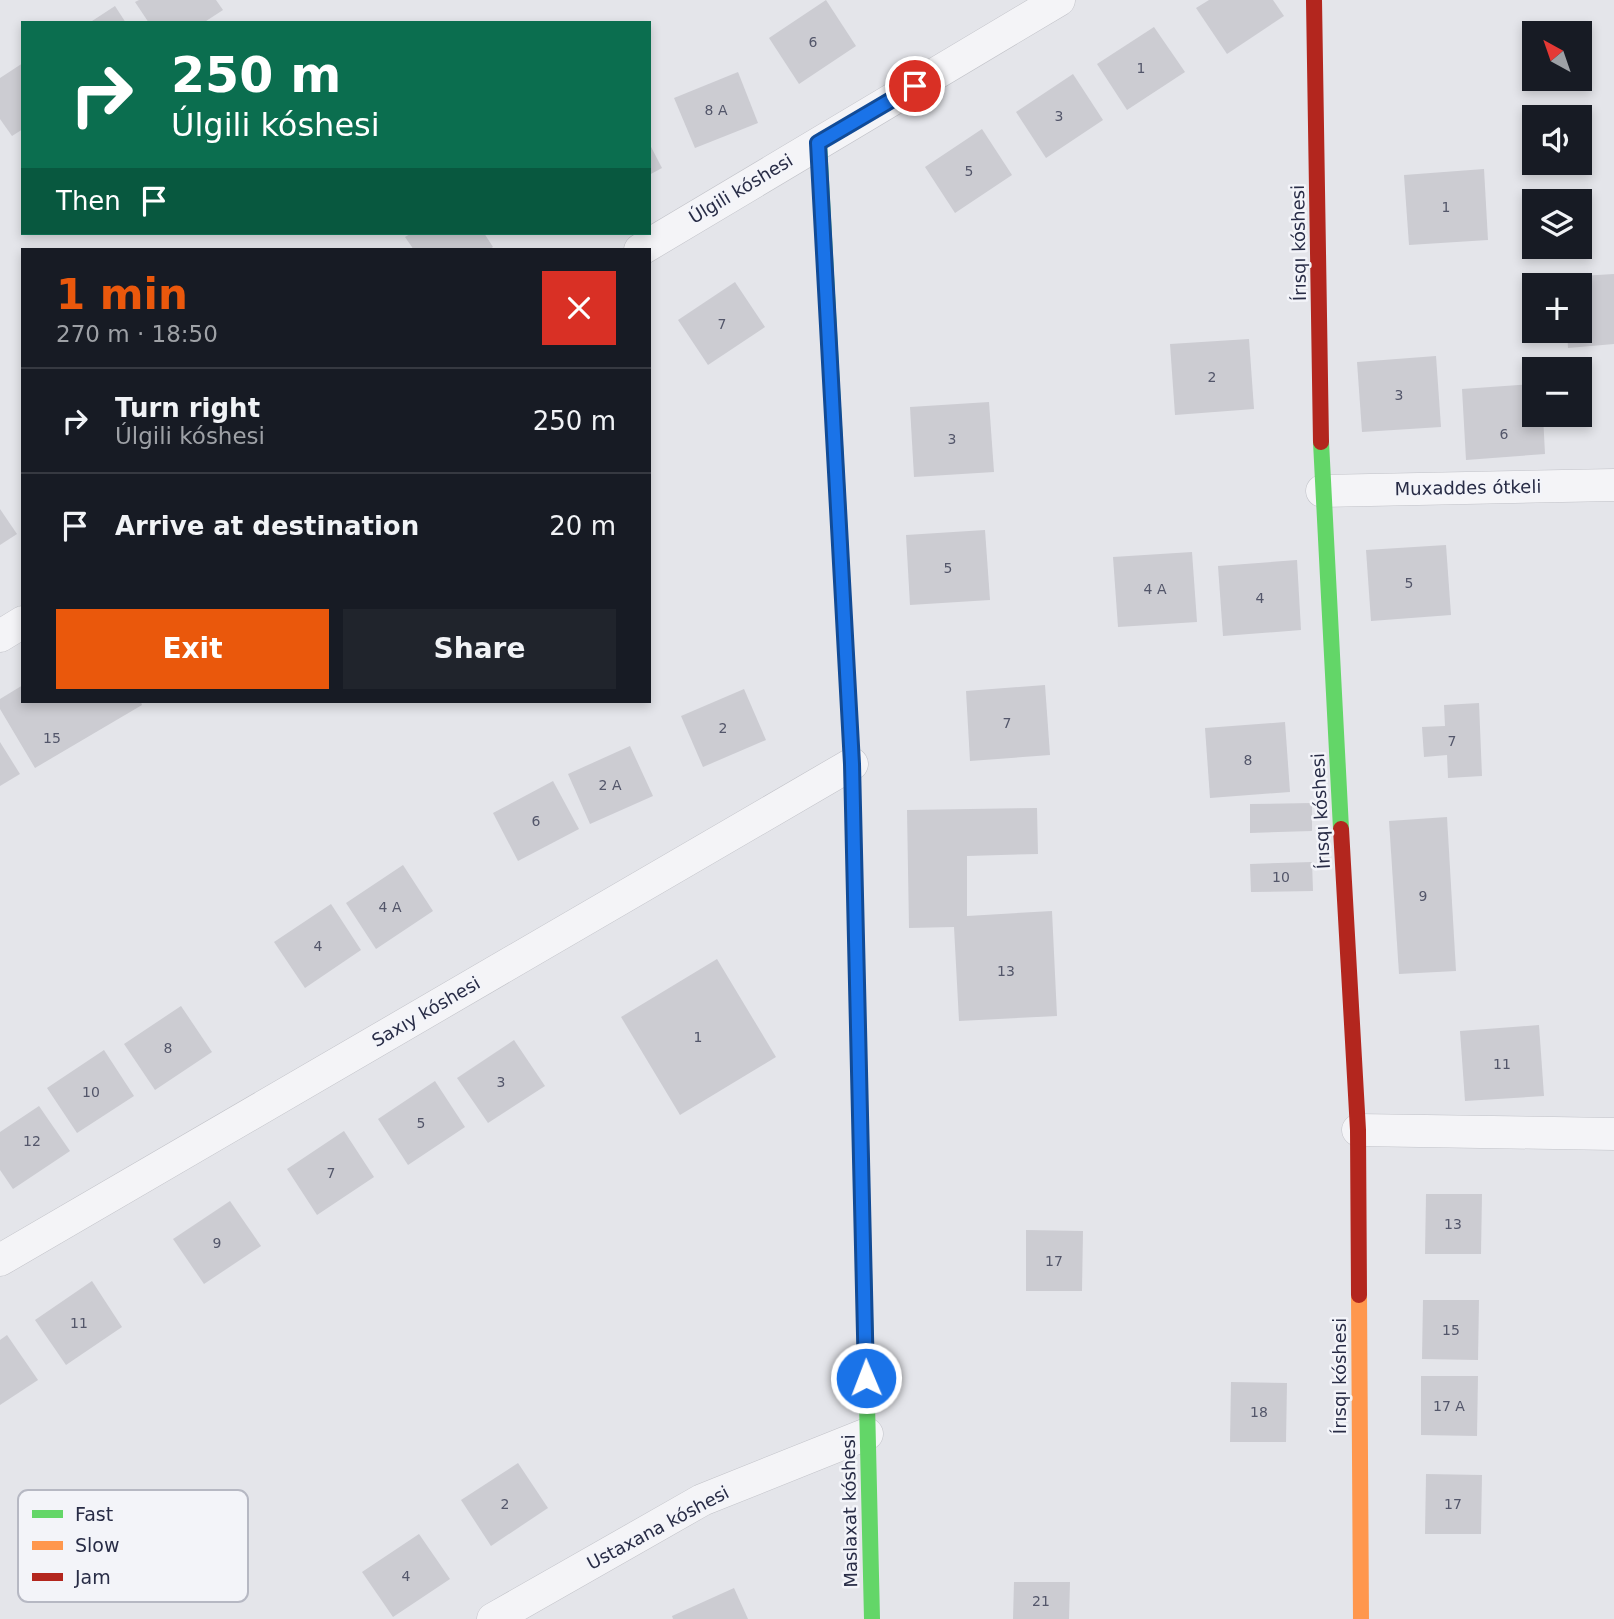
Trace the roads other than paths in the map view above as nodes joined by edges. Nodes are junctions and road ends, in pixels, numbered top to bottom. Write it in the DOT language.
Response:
graph roads {
  1 [pos="1059,0"];
  2 [pos="1314,0"];
  3 [pos="818,143"];
  4 [pos="643,248"];
  5 [pos="1614,485"];
  6 [pos="1322,491"];
  7 [pos="21,623"];
  8 [pos="0,636"];
  9 [pos="852,764"];
  10 [pos="1357,1130"];
  11 [pos="1614,1134"];
  12 [pos="0,1260"];
  13 [pos="867,1434"];
  14 [pos="493,1619"];
  15 [pos="872,1619"];
  16 [pos="1361,1619"];
  1 -- 3 [label="street, Úlgili kóshesi"];
  2 -- 6 [label="street, Írısqı kóshesi"];
  3 -- 4 [label="street, Úlgili kóshesi"];
  3 -- 9 [label="street, Maslaxat kóshesi"];
  5 -- 6 [label="street, Muxaddes ótkeli"];
  6 -- 10 [label="street, Írısqı kóshesi"];
  7 -- 8 [label="street"];
  9 -- 12 [label="street, Saxıy kóshesi"];
  9 -- 13 [label="street, Maslaxat kóshesi"];
  10 -- 11 [label="street"];
  10 -- 16 [label="street, Írısqı kóshesi"];
  13 -- 14 [label="street, Ustaxana kóshesi"];
  13 -- 15 [label="street, Maslaxat kóshesi"];
}
